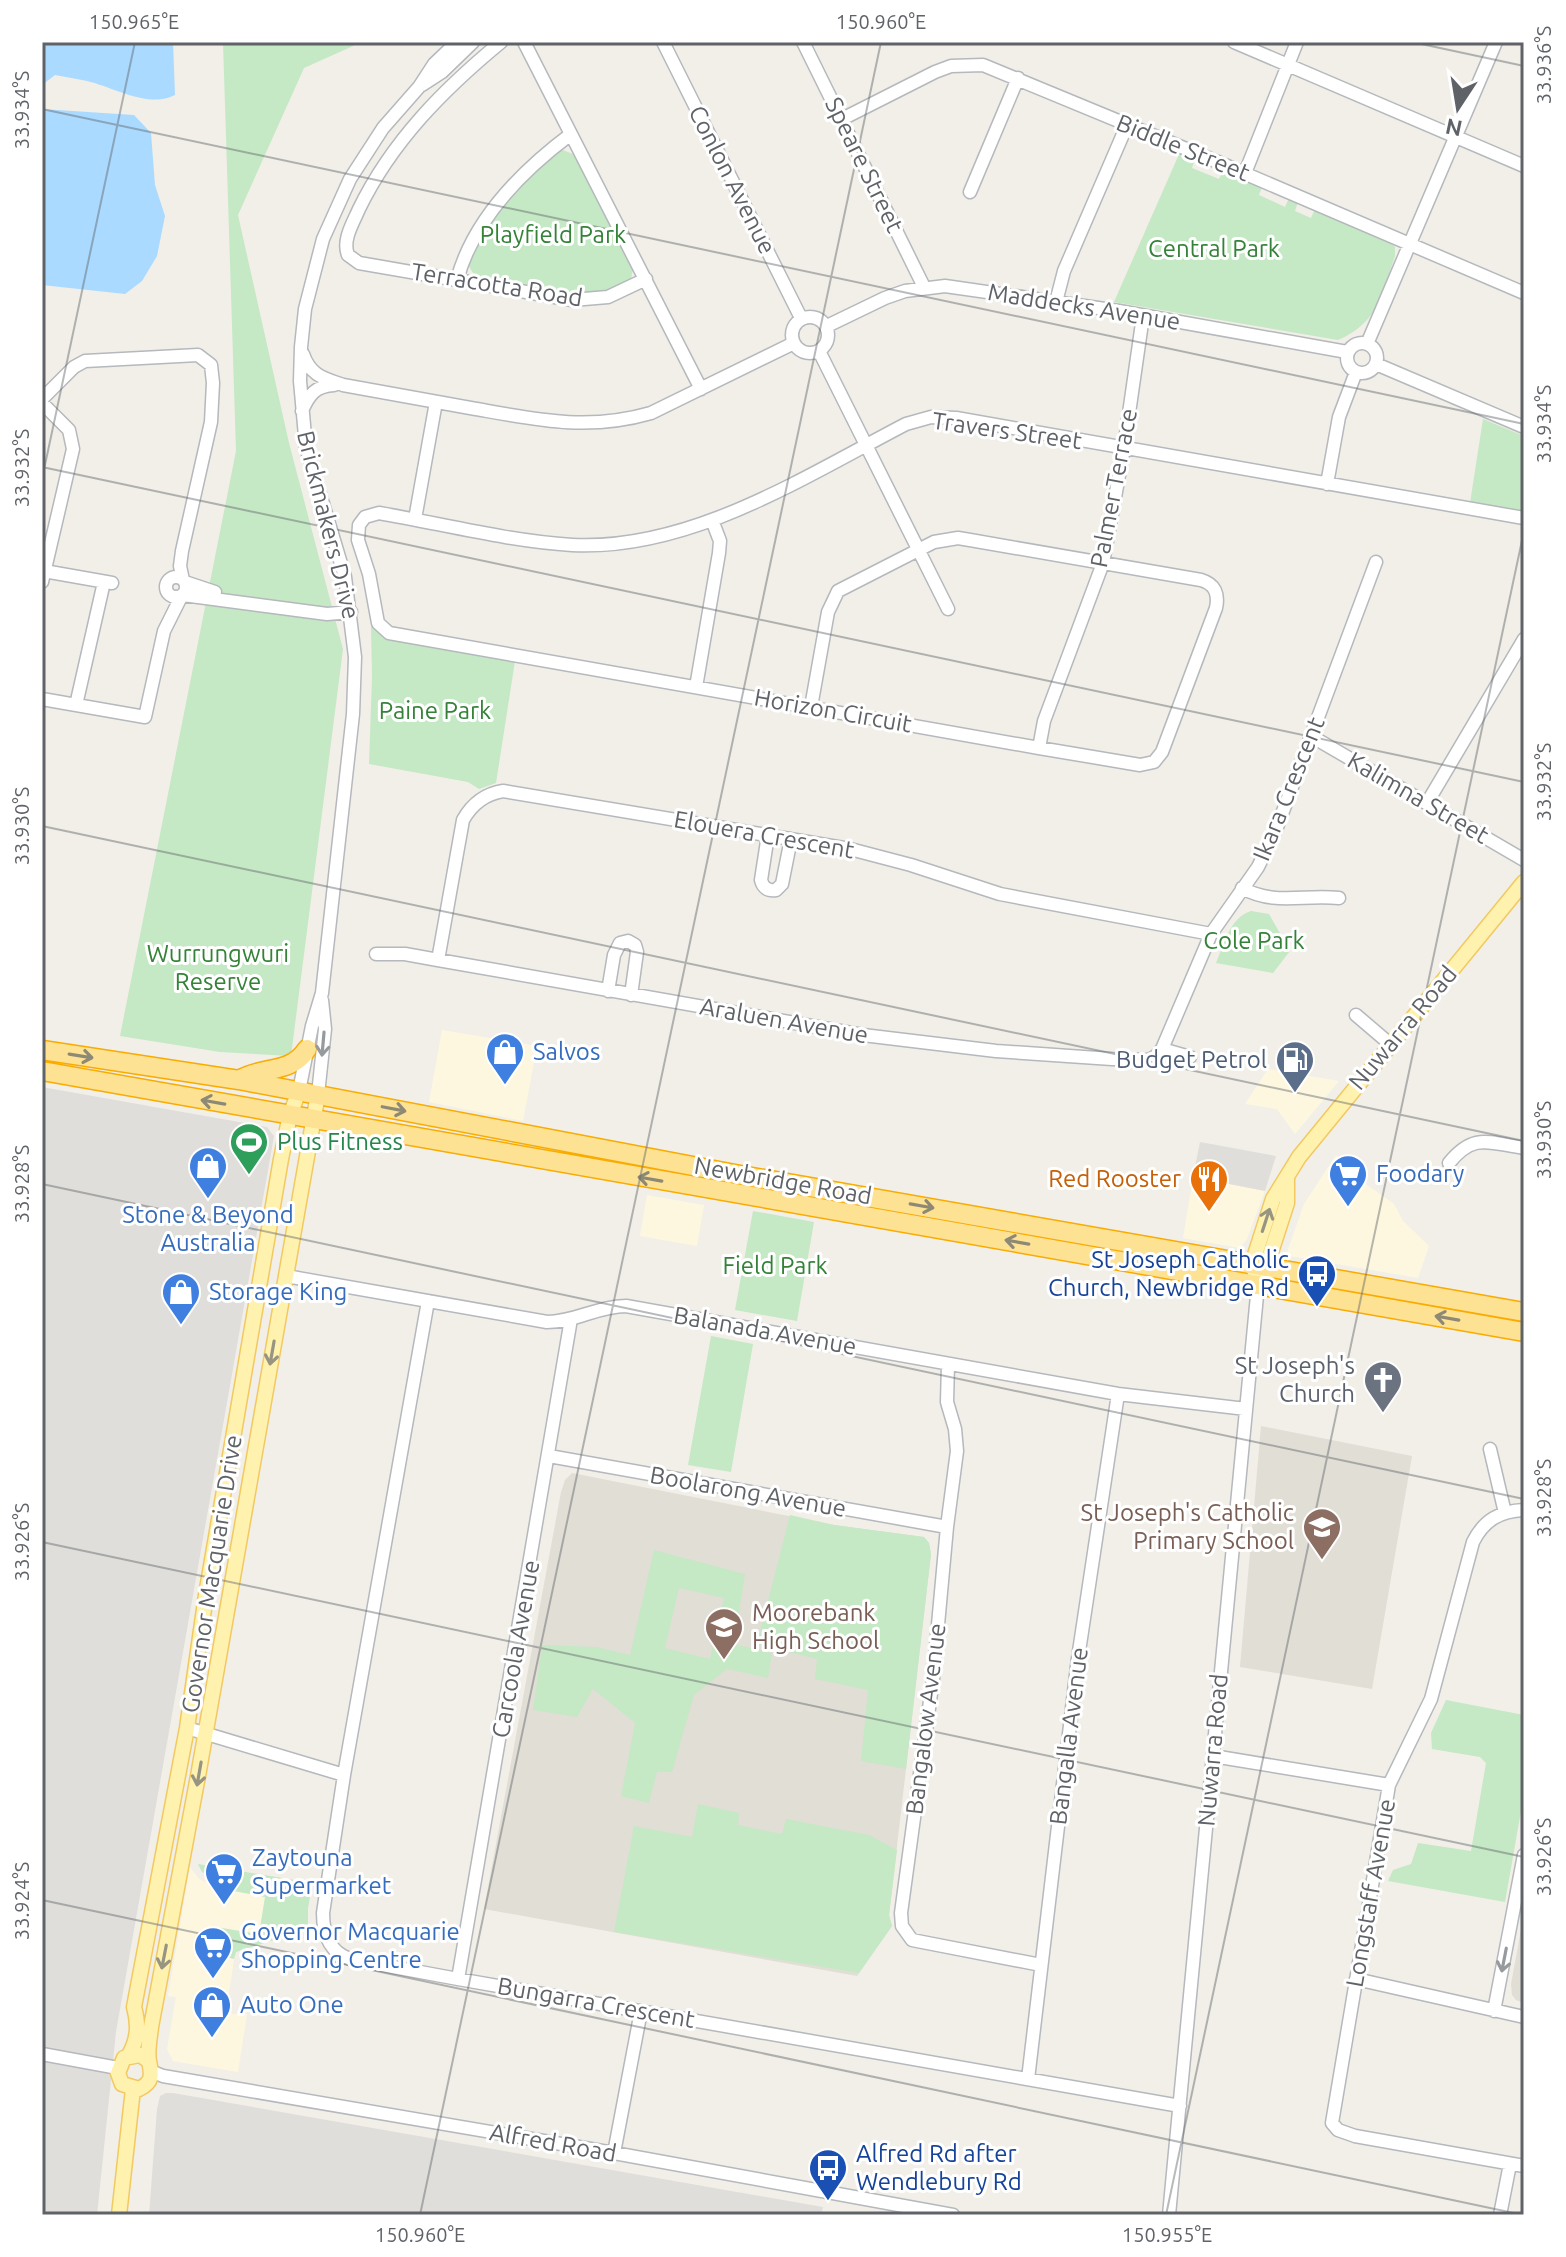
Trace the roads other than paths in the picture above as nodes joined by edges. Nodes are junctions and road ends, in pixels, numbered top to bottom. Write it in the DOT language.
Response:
graph roads {
  1 [pos="457,42"];
  2 [pos="473,42"];
  3 [pos="501,42"];
  4 [pos="524,42"];
  5 [pos="663,42"];
  6 [pos="803,42"];
  7 [pos="1234,42"];
  8 [pos="1297,42"];
  9 [pos="1496,42"];
  10 [pos="1288,65"];
  11 [pos="1018,78"];
  12 [pos="419,87"];
  13 [pos="842,119"];
  14 [pos="1127,125"];
  15 [pos="571,134"];
  16 [pos="1457,138"];
  17 [pos="1524,166"];
  18 [pos="1245,173"];
  19 [pos="970,192"];
  20 [pos="1411,244"];
  21 [pos="646,279"];
  22 [pos="457,280"];
  23 [pos="924,287"];
  24 [pos="1524,293"];
  25 [pos="1056,302"];
  26 [pos="1143,316"];
  27 [pos="801,318"];
  28 [pos="827,326"];
  29 [pos="794,343"];
  30 [pos="1367,344"];
  31 [pos="301,347"];
  32 [pos="819,351"];
  33 [pos="1347,352"];
  34 [pos="1376,364"];
  35 [pos="1356,372"];
  36 [pos="343,385"];
  37 [pos="701,389"];
  38 [pos="42,401"];
  39 [pos="436,402"];
  40 [pos="301,414"];
  41 [pos="1524,427"];
  42 [pos="865,445"];
  43 [pos="1124,448"];
  44 [pos="1327,484"];
  45 [pos="1524,518"];
  46 [pos="415,519"];
  47 [pos="712,520"];
  48 [pos="917,549"];
  49 [pos="1376,562"];
  50 [pos="1103,563"];
  51 [pos="43,577"];
  52 [pos="181,587"];
  53 [pos="948,609"];
  54 [pos="351,612"];
  55 [pos="1524,639"];
  56 [pos="696,687"];
  57 [pos="42,699"];
  58 [pos="76,705"];
  59 [pos="811,707"];
  60 [pos="1311,736"];
  61 [pos="1039,748"];
  62 [pos="1427,803"];
  63 [pos="768,835"];
  64 [pos="791,839"];
  65 [pos="1524,860"];
  66 [pos="1524,882"];
  67 [pos="1242,888"];
  68 [pos="1339,898"];
  69 [pos="1211,934"];
  70 [pos="376,954"];
  71 [pos="438,960"];
  72 [pos="608,991"];
  73 [pos="322,993"];
  74 [pos="631,995"];
  75 [pos="1356,1015"];
  76 [pos="1390,1044"];
  77 [pos="307,1049"];
  78 [pos="1162,1049"];
  79 [pos="42,1050"];
  80 [pos="1190,1057"];
  81 [pos="42,1071"];
  82 [pos="239,1080"];
  83 [pos="308,1093"];
  84 [pos="290,1115"];
  85 [pos="314,1120"];
  86 [pos="1524,1148"];
  87 [pos="1449,1163"];
  88 [pos="1260,1266"];
  89 [pos="286,1276"];
  90 [pos="1258,1285"];
  91 [pos="428,1301"];
  92 [pos="1524,1312"];
  93 [pos="571,1319"];
  94 [pos="1524,1332"];
  95 [pos="948,1364"];
  96 [pos="1118,1394"];
  97 [pos="1246,1409"];
  98 [pos="1490,1449"];
  99 [pos="549,1456"];
  100 [pos="1524,1510"];
  101 [pos="1505,1513"];
  102 [pos="947,1527"];
  103 [pos="187,1728"];
  104 [pos="205,1735"];
  105 [pos="1213,1756"];
  106 [pos="344,1775"];
  107 [pos="1389,1785"];
  108 [pos="1524,1855"];
  109 [pos="1041,1965"];
  110 [pos="458,1979"];
  111 [pos="1356,1979"];
  112 [pos="641,2011"];
  113 [pos="1494,2011"];
  114 [pos="1524,2017"];
  115 [pos="42,2054"];
  116 [pos="129,2055"];
  117 [pos="151,2066"];
  118 [pos="118,2068"];
  119 [pos="1028,2079"];
  120 [pos="133,2089"];
  121 [pos="1180,2106"];
  122 [pos="614,2153"];
  123 [pos="1517,2165"];
  124 [pos="896,2210"];
  125 [pos="119,2215"];
  126 [pos="953,2215"];
  127 [pos="1169,2215"];
  128 [pos="1500,2215"];
  1 -- 12 [label="street, Brickmakers Drive"];
  2 -- 12 [label="street, Brickmakers Drive"];
  3 -- 22 [label="street, Terracotta Road"];
  4 -- 15 [label="street"];
  5 -- 27 [label="street, Conlon Avenue"];
  6 -- 13 [label="street, Speare Street"];
  7 -- 10 [label="street"];
  8 -- 10 [label="street"];
  9 -- 16 [label="street"];
  10 -- 16 [label="street"];
  10 -- 18 [label="street"];
  11 -- 13 [label="street, Biddle Street"];
  11 -- 14 [label="street, Biddle Street"];
  11 -- 19 [label="street"];
  12 -- 31 [label="street, Brickmakers Drive"];
  13 -- 23 [label="street, Speare Street"];
  14 -- 18 [label="street, Biddle Street"];
  14 -- 25 [label="street"];
  15 -- 21 [label="street"];
  15 -- 22 [label="street"];
  16 -- 17 [label="street"];
  16 -- 20 [label="street"];
  18 -- 20 [label="street, Biddle Street"];
  20 -- 24 [label="street, Biddle Street"];
  20 -- 30 [label="street"];
  21 -- 22 [label="street, Terracotta Road"];
  21 -- 37 [label="street"];
  23 -- 25 [label="street, Maddecks Avenue"];
  23 -- 28 [label="street, Maddecks Avenue"];
  25 -- 26 [label="street, Maddecks Avenue"];
  26 -- 33 [label="street, Maddecks Avenue"];
  26 -- 43 [label="street, Palmer Terrace"];
  27 -- 28 [label="street"];
  27 -- 29 [label="street"];
  28 -- 32 [label="street"];
  29 -- 32 [label="street"];
  29 -- 37 [label="street"];
  30 -- 33 [label="street"];
  30 -- 34 [label="street"];
  31 -- 36 [label="street"];
  31 -- 40 [label="street, Brickmakers Drive"];
  32 -- 42 [label="street"];
  33 -- 35 [label="street"];
  34 -- 35 [label="street"];
  34 -- 41 [label="street"];
  35 -- 44 [label="street"];
  36 -- 39 [label="street"];
  36 -- 40 [label="street"];
  37 -- 39 [label="street"];
  38 -- 51 [label="street"];
  38 -- 52 [label="street"];
  39 -- 46 [label="street"];
  40 -- 54 [label="street, Brickmakers Drive"];
  42 -- 43 [label="street, Travers Street"];
  42 -- 47 [label="street, Travers Street"];
  42 -- 48 [label="street"];
  43 -- 44 [label="street, Travers Street"];
  43 -- 50 [label="street, Palmer Terrace"];
  44 -- 45 [label="street, Travers Street"];
  46 -- 47 [label="street, Travers Street"];
  46 -- 56 [label="street, Horizon Circuit"];
  47 -- 56 [label="street"];
  48 -- 50 [label="street"];
  48 -- 53 [label="street"];
  48 -- 59 [label="street"];
  49 -- 60 [label="street, Ikara Crescent"];
  50 -- 61 [label="street, Palmer Terrace"];
  50 -- 61 [label="street, Horizon Circuit"];
  51 -- 58 [label="street"];
  52 -- 54 [label="street"];
  52 -- 58 [label="street"];
  54 -- 73 [label="street, Brickmakers Drive"];
  55 -- 62 [label="street"];
  56 -- 59 [label="street, Horizon Circuit"];
  57 -- 58 [label="street"];
  59 -- 61 [label="street, Horizon Circuit"];
  60 -- 62 [label="street, Kalimna Street"];
  60 -- 67 [label="street, Ikara Crescent"];
  62 -- 65 [label="street, Kalimna Street"];
  63 -- 64 [label="street, Elouera Crescent"];
  63 -- 64 [label="street"];
  63 -- 71 [label="street, Elouera Crescent"];
  64 -- 69 [label="street, Elouera Crescent"];
  66 -- 76 [label="main road, Nuwarra Road"];
  67 -- 68 [label="street"];
  67 -- 69 [label="street, Ikara Crescent"];
  69 -- 78 [label="street, Ikara Crescent"];
  70 -- 71 [label="street, Araluen Avenue"];
  71 -- 72 [label="street, Araluen Avenue"];
  72 -- 74 [label="street, Araluen Avenue"];
  72 -- 74 [label="street"];
  73 -- 77 [label="street, Brickmakers Drive"];
  73 -- 83 [label="street, Brickmakers Drive, one-way"];
  74 -- 78 [label="street, Araluen Avenue"];
  75 -- 76 [label="street"];
  76 -- 88 [label="main road, Nuwarra Road"];
  77 -- 82 [label="highway"];
  77 -- 83 [label="street, Brickmakers Drive"];
  78 -- 80 [label="street"];
  79 -- 82 [label="highway, Newbridge Road, one-way"];
  84 -- 81 [label="highway, Newbridge Road, one-way"];
  82 -- 83 [label="highway, Newbridge Road"];
  83 -- 84 [label="main road, Governor Macquarie Drive"];
  83 -- 85 [label="main road, Brickmakers Drive"];
  83 -- 88 [label="highway, Newbridge Road, one-way"];
  84 -- 85 [label="highway, Newbridge Road"];
  84 -- 103 [label="main road, Governor Macquarie Drive"];
  85 -- 89 [label="main road, Governor Macquarie Drive"];
  90 -- 85 [label="highway, Newbridge Road, one-way"];
  86 -- 87 [label="street"];
  88 -- 90 [label="main road, Nuwarra Road"];
  88 -- 92 [label="highway, Newbridge Road"];
  89 -- 91 [label="street, Balanada Avenue"];
  89 -- 104 [label="main road, Governor Macquarie Drive, one-way"];
  94 -- 90 [label="highway, Newbridge Road, one-way"];
  90 -- 97 [label="street, Nuwarra Road"];
  91 -- 93 [label="street, Balanada Avenue"];
  91 -- 106 [label="street, Bungarra Crescent"];
  93 -- 95 [label="street, Balanada Avenue"];
  93 -- 99 [label="street, Carcoola Avenue"];
  95 -- 96 [label="street, Balanada Avenue"];
  95 -- 102 [label="street, Bangalow Avenue"];
  96 -- 97 [label="street, Balanada Avenue"];
  96 -- 109 [label="street, Bangalla Avenue"];
  97 -- 105 [label="street, Nuwarra Road"];
  98 -- 101 [label="street"];
  99 -- 102 [label="street, Boolarong Avenue"];
  99 -- 110 [label="street, Carcoola Avenue"];
  100 -- 101 [label="street, Longstaff Avenue"];
  101 -- 107 [label="street, Longstaff Avenue"];
  102 -- 109 [label="street, Bangalow Avenue"];
  103 -- 104 [label="street"];
  103 -- 116 [label="main road, Governor Macquarie Drive"];
  104 -- 106 [label="street"];
  104 -- 117 [label="main road, Governor Macquarie Drive, one-way"];
  105 -- 107 [label="street"];
  105 -- 121 [label="street, Nuwarra Road"];
  106 -- 110 [label="street, Bungarra Crescent"];
  107 -- 111 [label="street, Longstaff Avenue"];
  108 -- 113 [label="street, one-way"];
  109 -- 119 [label="street, Bangalla Avenue"];
  110 -- 112 [label="street, Bungarra Crescent"];
  111 -- 113 [label="street"];
  111 -- 123 [label="street, Longstaff Avenue"];
  112 -- 119 [label="street, Bungarra Crescent"];
  112 -- 122 [label="street"];
  113 -- 114 [label="street"];
  115 -- 118 [label="street"];
  116 -- 117 [label="main road"];
  116 -- 118 [label="main road"];
  117 -- 120 [label="main road"];
  117 -- 122 [label="street, Alfred Road"];
  118 -- 120 [label="main road"];
  119 -- 121 [label="street, Bungarra Crescent"];
  120 -- 125 [label="main road"];
  121 -- 127 [label="street, Nuwarra Road"];
  122 -- 124 [label="street, Alfred Road"];
  123 -- 128 [label="street"];
  124 -- 126 [label="street, Alfred Road"];
}
